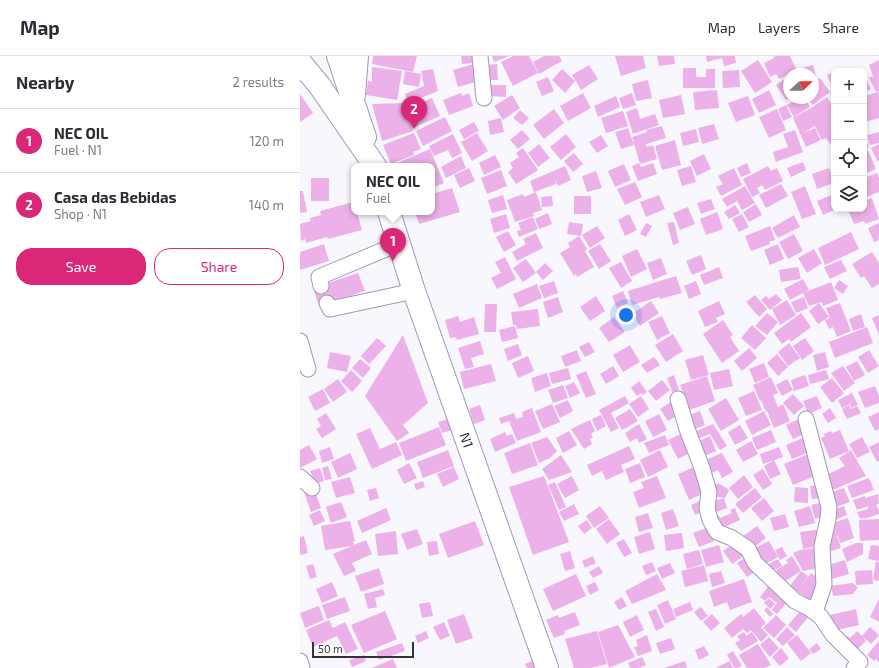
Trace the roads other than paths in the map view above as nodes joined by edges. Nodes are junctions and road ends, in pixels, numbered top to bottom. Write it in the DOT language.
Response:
graph roads {
  1 [pos="338,56"];
  2 [pos="358,56"];
  3 [pos="480,56"];
  4 [pos="300,62"];
  5 [pos="484,98"];
  6 [pos="353,105"];
  7 [pos="373,163"];
  8 [pos="374,163"];
  9 [pos="390,215"];
  10 [pos="398,244"];
  11 [pos="320,286"];
  12 [pos="414,291"];
  13 [pos="327,303"];
  14 [pos="300,341"];
  15 [pos="308,369"];
  16 [pos="678,399"];
  17 [pos="806,419"];
  18 [pos="300,477"];
  19 [pos="312,488"];
  20 [pos="815,612"];
  21 [pos="300,661"];
  22 [pos="860,666"];
  23 [pos="302,668"];
  24 [pos="547,668"];
  1 -- 6 [label="highway"];
  2 -- 6 [label="highway"];
  3 -- 5 [label="street"];
  4 -- 7 [label="highway"];
  6 -- 8 [label="highway"];
  9 -- 10 [label="highway, N1"];
  10 -- 11 [label="street"];
  10 -- 12 [label="highway, N1"];
  12 -- 13 [label="street"];
  12 -- 24 [label="highway, N1"];
  14 -- 15 [label="street"];
  16 -- 20 [label="street"];
  17 -- 20 [label="street"];
  18 -- 19 [label="street"];
  20 -- 22 [label="street"];
  21 -- 23 [label="street"];
}
